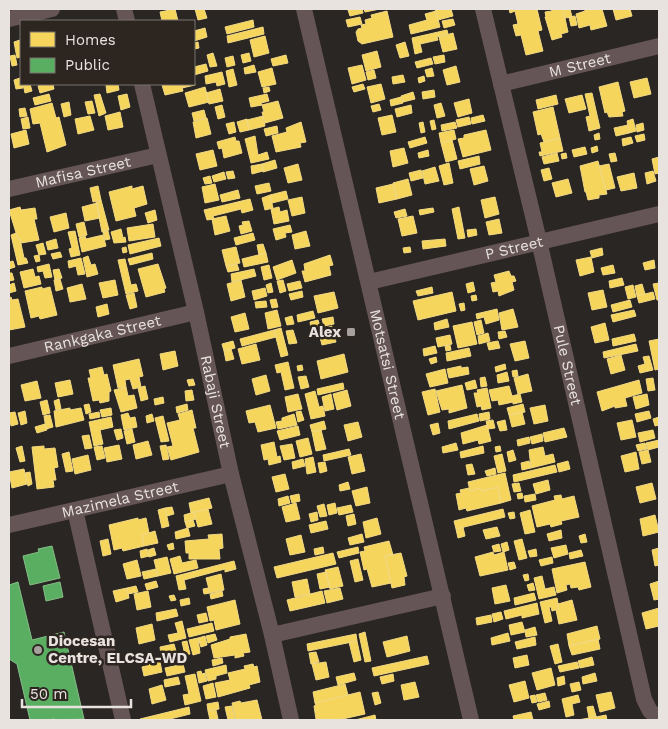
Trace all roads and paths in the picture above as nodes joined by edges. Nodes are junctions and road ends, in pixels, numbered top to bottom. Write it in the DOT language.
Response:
graph roads {
  1 [pos="52,9"];
  2 [pos="304,9"];
  3 [pos="483,9"];
  4 [pos="9,19"];
  5 [pos="659,46"];
  6 [pos="501,84"];
  7 [pos="142,85"];
  8 [pos="158,155"];
  9 [pos="9,189"];
  10 [pos="659,214"];
  11 [pos="539,241"];
  12 [pos="368,282"];
  13 [pos="196,312"];
  14 [pos="9,356"];
  15 [pos="232,474"];
  16 [pos="75,510"];
  17 [pos="9,526"];
  18 [pos="443,596"];
  19 [pos="272,635"];
  20 [pos="659,718"];
  21 [pos="123,720"];
  22 [pos="291,720"];
  23 [pos="471,720"];
  1 -- 4 [label="street"];
  2 -- 12 [label="street, Motsatsi Street"];
  3 -- 6 [label="street, Pule Street"];
  5 -- 6 [label="street, M Street"];
  6 -- 11 [label="street, Pule Street"];
  7 -- 8 [label="street, Rabaji Street"];
  8 -- 9 [label="street, Mafisa Street"];
  8 -- 13 [label="street, Rabaji Street"];
  10 -- 11 [label="street, P Street"];
  11 -- 12 [label="street, P Street"];
  11 -- 20 [label="street, Pule Street"];
  12 -- 18 [label="street, Motsatsi Street"];
  13 -- 14 [label="street, Rankgaka Street"];
  13 -- 15 [label="street, Rabaji Street"];
  15 -- 16 [label="street, Mazimela Street"];
  15 -- 19 [label="street, Rabaji Street"];
  16 -- 17 [label="street, Mazimela Street"];
  16 -- 21 [label="street"];
  18 -- 19 [label="street"];
  18 -- 23 [label="street, Motsatsi Street"];
  19 -- 22 [label="street, Rabaji Street"];
}
